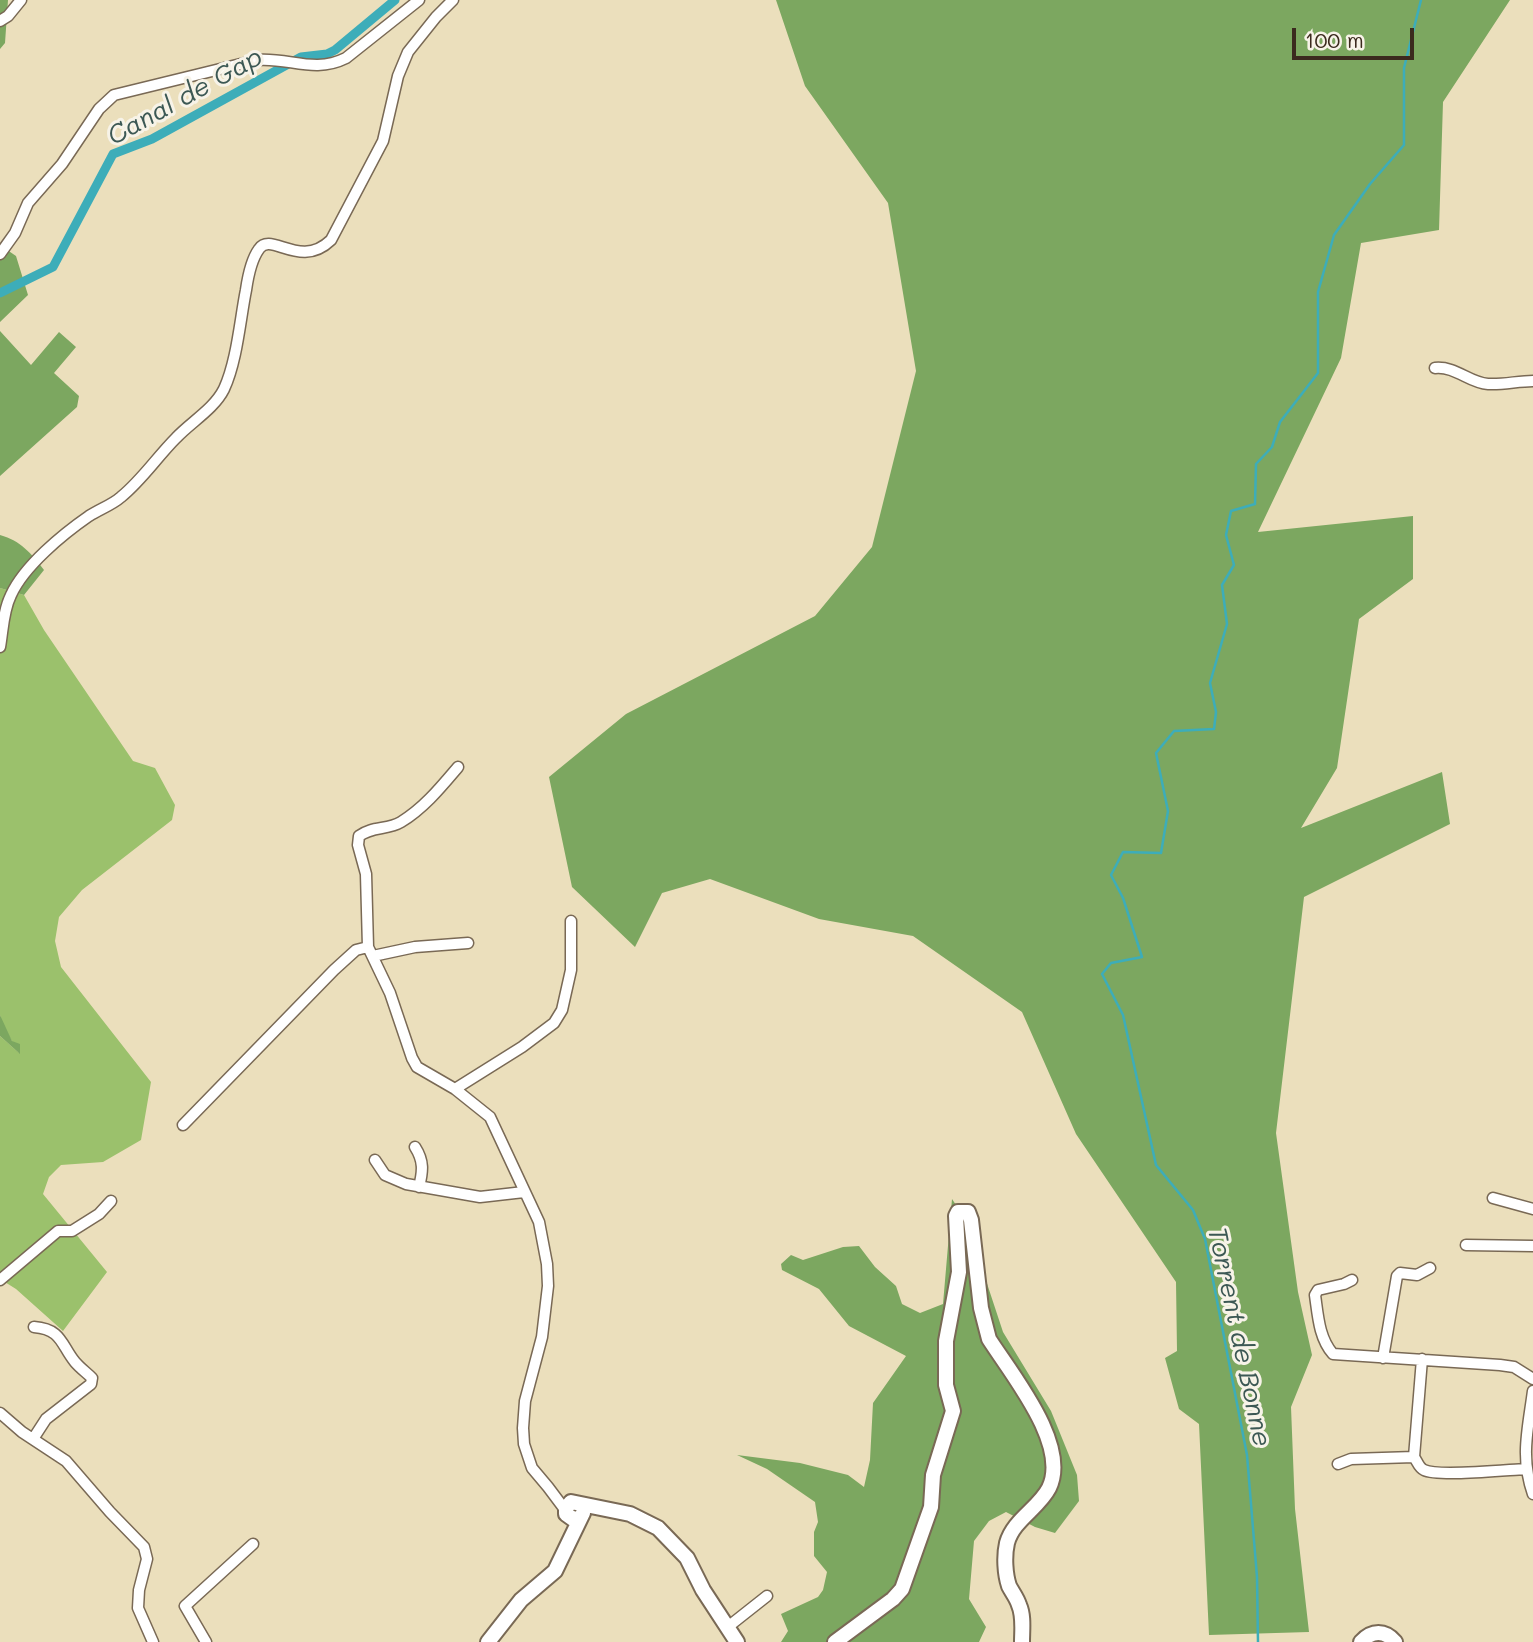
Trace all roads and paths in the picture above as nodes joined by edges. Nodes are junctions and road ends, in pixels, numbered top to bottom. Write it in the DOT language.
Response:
graph roads {
  1 [pos="21,0"];
  2 [pos="419,0"];
  3 [pos="453,0"];
  4 [pos="0,22"];
  5 [pos="0,254"];
  6 [pos="1436,368"];
  7 [pos="1533,382"];
  8 [pos="0,647"];
  9 [pos="458,767"];
  10 [pos="571,921"];
  11 [pos="468,943"];
  12 [pos="371,951"];
  13 [pos="455,1089"];
  14 [pos="183,1125"];
  15 [pos="415,1147"];
  16 [pos="375,1160"];
  17 [pos="419,1187"];
  18 [pos="524,1192"];
  19 [pos="1493,1198"];
  20 [pos="111,1201"];
  21 [pos="1533,1209"];
  22 [pos="1466,1245"];
  23 [pos="1533,1246"];
  24 [pos="1430,1268"];
  25 [pos="0,1280"];
  26 [pos="1352,1280"];
  27 [pos="34,1327"];
  28 [pos="1383,1358"];
  29 [pos="1422,1359"];
  30 [pos="1533,1379"];
  31 [pos="1533,1391"];
  32 [pos="0,1413"];
  33 [pos="33,1439"];
  34 [pos="1414,1457"];
  35 [pos="1338,1464"];
  36 [pos="1525,1469"];
  37 [pos="1533,1494"];
  38 [pos="574,1512"];
  39 [pos="253,1544"];
  40 [pos="766,1596"];
  41 [pos="729,1626"];
  42 [pos="153,1642"];
  43 [pos="206,1642"];
  44 [pos="488,1642"];
  45 [pos="737,1642"];
  46 [pos="835,1642"];
  47 [pos="1022,1642"];
  48 [pos="1361,1642"];
  49 [pos="1395,1642"];
  1 -- 4 [label="street"];
  2 -- 5 [label="street"];
  3 -- 8 [label="street"];
  6 -- 7 [label="street"];
  9 -- 12 [label="street"];
  10 -- 13 [label="street"];
  11 -- 12 [label="street"];
  12 -- 13 [label="street"];
  12 -- 14 [label="street"];
  13 -- 18 [label="street"];
  15 -- 17 [label="street"];
  16 -- 17 [label="street"];
  17 -- 18 [label="street"];
  18 -- 38 [label="street"];
  19 -- 21 [label="street"];
  20 -- 25 [label="street"];
  22 -- 23 [label="street"];
  24 -- 28 [label="street"];
  26 -- 28 [label="street"];
  27 -- 33 [label="street"];
  28 -- 29 [label="street"];
  29 -- 30 [label="street"];
  29 -- 34 [label="street"];
  31 -- 36 [label="street"];
  32 -- 33 [label="street"];
  33 -- 42 [label="street"];
  34 -- 35 [label="street"];
  34 -- 36 [label="street"];
  36 -- 37 [label="street"];
  38 -- 41 [label="street"];
  38 -- 44 [label="street"];
  39 -- 43 [label="street"];
  40 -- 41 [label="street"];
  41 -- 45 [label="street"];
  46 -- 47 [label="street"];
  48 -- 49 [label="street"];
}
